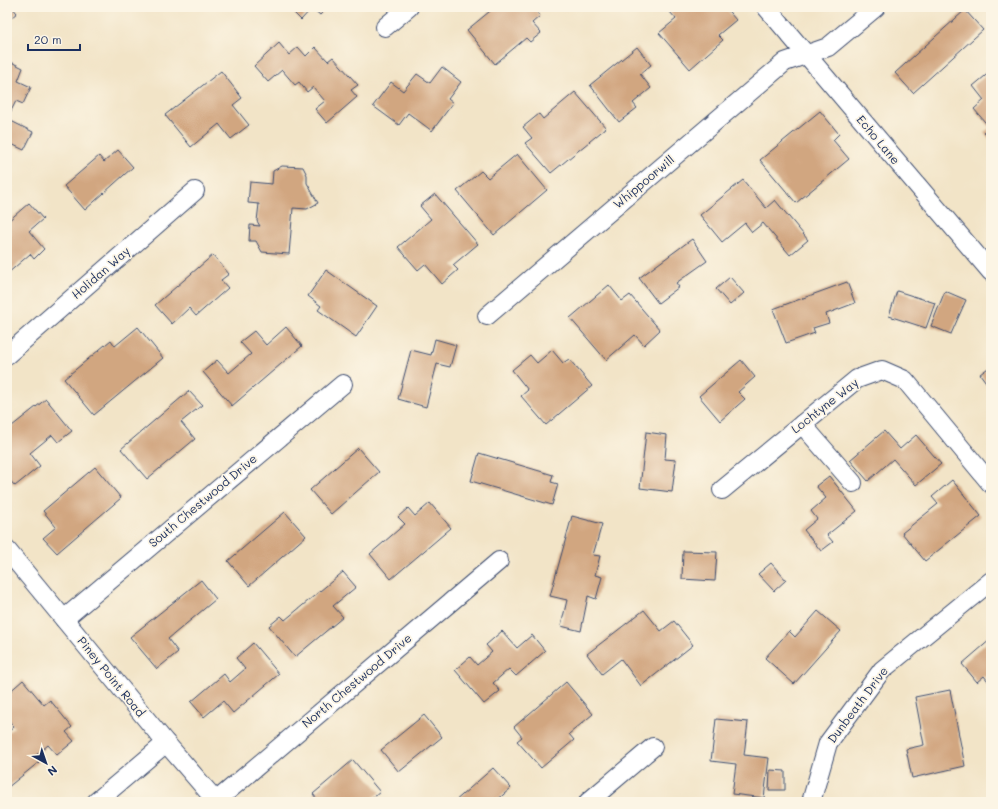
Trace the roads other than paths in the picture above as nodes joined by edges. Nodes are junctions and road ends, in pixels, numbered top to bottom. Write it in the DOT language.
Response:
graph roads {
  1 [pos="409,7"];
  2 [pos="766,7"];
  3 [pos="876,7"];
  4 [pos="385,27"];
  5 [pos="805,54"];
  6 [pos="195,191"];
  7 [pos="991,272"];
  8 [pos="486,316"];
  9 [pos="7,355"];
  10 [pos="343,384"];
  11 [pos="802,424"];
  12 [pos="853,483"];
  13 [pos="991,484"];
  14 [pos="722,490"];
  15 [pos="7,550"];
  16 [pos="499,560"];
  17 [pos="991,581"];
  18 [pos="64,619"];
  19 [pos="166,743"];
  20 [pos="654,747"];
  21 [pos="217,801"];
  22 [pos="96,802"];
  23 [pos="588,802"];
  24 [pos="811,802"];
  1 -- 4 [label="street"];
  2 -- 5 [label="street, Echo Lane"];
  3 -- 5 [label="street, Whippoorwill"];
  5 -- 7 [label="street, Echo Lane"];
  5 -- 8 [label="street, Whippoorwill"];
  6 -- 9 [label="street, Holidan Way"];
  10 -- 18 [label="street, South Chestwood Drive"];
  11 -- 12 [label="street"];
  11 -- 13 [label="street, Lochtyne Way"];
  11 -- 14 [label="street, Lochtyne Way"];
  15 -- 18 [label="street, Piney Point Road"];
  16 -- 21 [label="street, North Chestwood Drive"];
  17 -- 24 [label="street, Dunbeath Drive"];
  18 -- 19 [label="street, Piney Point Road"];
  19 -- 21 [label="street, Piney Point Road"];
  19 -- 22 [label="street"];
  20 -- 23 [label="street"];
}
